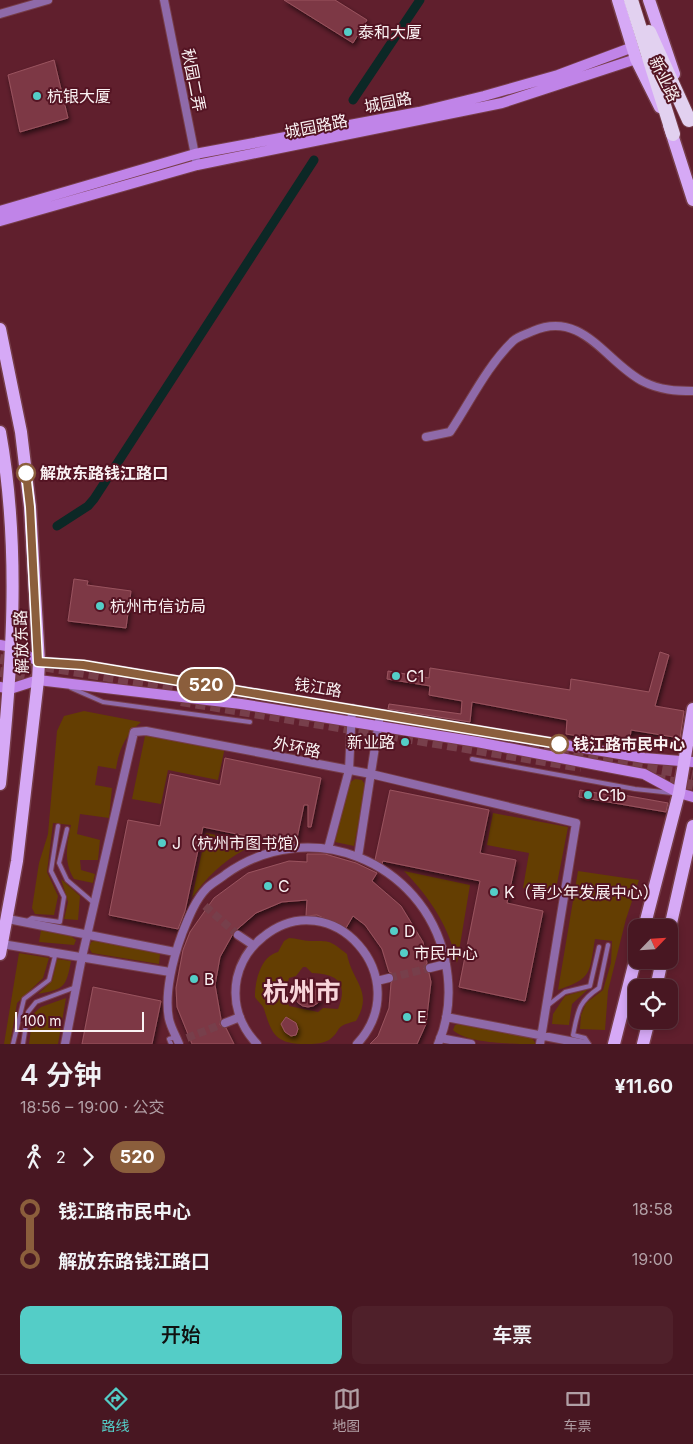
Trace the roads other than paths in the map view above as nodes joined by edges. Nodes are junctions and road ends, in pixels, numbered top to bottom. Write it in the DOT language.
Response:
graph roads {
  1 [pos="48,0"];
  2 [pos="164,0"];
  3 [pos="618,0"];
  4 [pos="631,0"];
  5 [pos="638,0"];
  6 [pos="649,0"];
  7 [pos="0,14"];
  8 [pos="634,53"];
  9 [pos="691,125"];
  10 [pos="673,134"];
  11 [pos="194,154"];
  12 [pos="197,165"];
  13 [pos="693,200"];
  14 [pos="0,211"];
  15 [pos="0,221"];
  16 [pos="0,329"];
  17 [pos="693,391"];
  18 [pos="0,432"];
  19 [pos="426,437"];
  20 [pos="6,646"];
  21 [pos="38,662"];
  22 [pos="38,680"];
  23 [pos="60,683"];
  24 [pos="5,688"];
  25 [pos="352,708"];
  26 [pos="693,709"];
  27 [pos="380,714"];
  28 [pos="250,722"];
  29 [pos="351,722"];
  30 [pos="378,726"];
  31 [pos="472,759"];
  32 [pos="688,762"];
  33 [pos="349,770"];
  34 [pos="371,774"];
  35 [pos="0,784"];
  36 [pos="678,793"];
  37 [pos="693,797"];
  38 [pos="58,826"];
  39 [pos="693,826"];
  40 [pos="66,829"];
  41 [pos="328,849"];
  42 [pos="358,857"];
  43 [pos="95,904"];
  44 [pos="8,919"];
  45 [pos="646,919"];
  46 [pos="672,919"];
  47 [pos="25,922"];
  48 [pos="88,934"];
  49 [pos="238,935"];
  50 [pos="252,945"];
  51 [pos="608,945"];
  52 [pos="599,946"];
  53 [pos="27,947"];
  54 [pos="1,949"];
  55 [pos="175,952"];
  56 [pos="82,957"];
  57 [pos="446,964"];
  58 [pos="430,968"];
  59 [pos="633,969"];
  60 [pos="170,972"];
  61 [pos="389,978"];
  62 [pos="377,981"];
  63 [pos="76,987"];
  64 [pos="547,1006"];
  65 [pos="240,1017"];
  66 [pos="446,1017"];
  67 [pos="226,1023"];
  68 [pos="647,1029"];
  69 [pos="187,1038"];
  70 [pos="541,1040"];
  71 [pos="439,1041"];
  72 [pos="176,1042"];
  73 [pos="361,1043"];
  74 [pos="13,1044"];
  75 [pos="23,1044"];
  76 [pos="65,1044"];
  77 [pos="257,1044"];
  78 [pos="471,1044"];
  79 [pos="585,1044"];
  80 [pos="589,1044"];
  81 [pos="614,1044"];
  82 [pos="643,1044"];
  1 -- 7 [label="street"];
  2 -- 11 [label="street, 秋园二弄"];
  3 -- 8 [label="main road, 新业路"];
  4 -- 10 [label="highway"];
  5 -- 9 [label="highway"];
  6 -- 9 [label="main road, 新业路"];
  8 -- 10 [label="main road, 新业路"];
  8 -- 11 [label="main road, 城园路"];
  8 -- 12 [label="main road, 城园路路"];
  10 -- 13 [label="main road, 新业路"];
  11 -- 12 [label="street, 秋园二弄"];
  11 -- 14 [label="main road, 城园路"];
  12 -- 15 [label="main road, 城园路路"];
  16 -- 21 [label="main road, 解放东路"];
  17 -- 19 [label="street"];
  18 -- 20 [label="main road, 解放东路"];
  20 -- 21 [label="main road, 钱江路"];
  20 -- 24 [label="main road, 解放东路"];
  21 -- 22 [label="main road, 解放东路"];
  21 -- 25 [label="main road, 钱江路"];
  22 -- 23 [label="main road, 钱江路"];
  22 -- 24 [label="main road, 钱江路"];
  22 -- 44 [label="main road, 解放东路"];
  23 -- 28 [label="lane"];
  23 -- 29 [label="main road, 钱江路"];
  24 -- 35 [label="main road, 解放东路"];
  25 -- 27 [label="main road, 钱江路"];
  25 -- 29 [label="street"];
  26 -- 32 [label="main road"];
  27 -- 30 [label="street"];
  27 -- 32 [label="main road, 钱江路"];
  29 -- 30 [label="main road, 钱江路"];
  29 -- 33 [label="street"];
  30 -- 34 [label="street"];
  30 -- 36 [label="main road, 钱江路"];
  31 -- 36 [label="lane"];
  32 -- 36 [label="main road"];
  33 -- 34 [label="street, 外环路"];
  33 -- 41 [label="street"];
  33 -- 43 [label="street, 外环路"];
  34 -- 42 [label="street"];
  34 -- 64 [label="street, 外环路"];
  36 -- 37 [label="main road, 钱江路"];
  36 -- 45 [label="main road"];
  38 -- 47 [label="lane"];
  39 -- 46 [label="main road"];
  40 -- 43 [label="lane"];
  41 -- 42 [label="street"];
  41 -- 55 [label="street"];
  42 -- 57 [label="street"];
  43 -- 48 [label="street, 外环路"];
  44 -- 47 [label="street"];
  44 -- 54 [label="main road, 解放东路"];
  47 -- 48 [label="street"];
  48 -- 55 [label="street"];
  48 -- 56 [label="street, 外环路"];
  49 -- 50 [label="street"];
  50 -- 62 [label="street"];
  50 -- 65 [label="street"];
  51 -- 80 [label="lane"];
  52 -- 64 [label="lane"];
  53 -- 54 [label="street"];
  53 -- 56 [label="street"];
  53 -- 74 [label="lane"];
  55 -- 60 [label="street"];
  56 -- 60 [label="street"];
  56 -- 63 [label="street, 外环路"];
  57 -- 58 [label="street"];
  57 -- 66 [label="street"];
  59 -- 81 [label="main road"];
  60 -- 72 [label="street"];
  61 -- 62 [label="street"];
  62 -- 73 [label="street"];
  63 -- 75 [label="lane"];
  63 -- 76 [label="street, 外环路"];
  64 -- 70 [label="street, 外环路"];
  65 -- 67 [label="street"];
  65 -- 77 [label="street"];
  66 -- 70 [label="street"];
  66 -- 71 [label="street"];
  68 -- 82 [label="main road"];
  69 -- 72 [label="street"];
  70 -- 79 [label="street"];
  71 -- 78 [label="street"];
}
